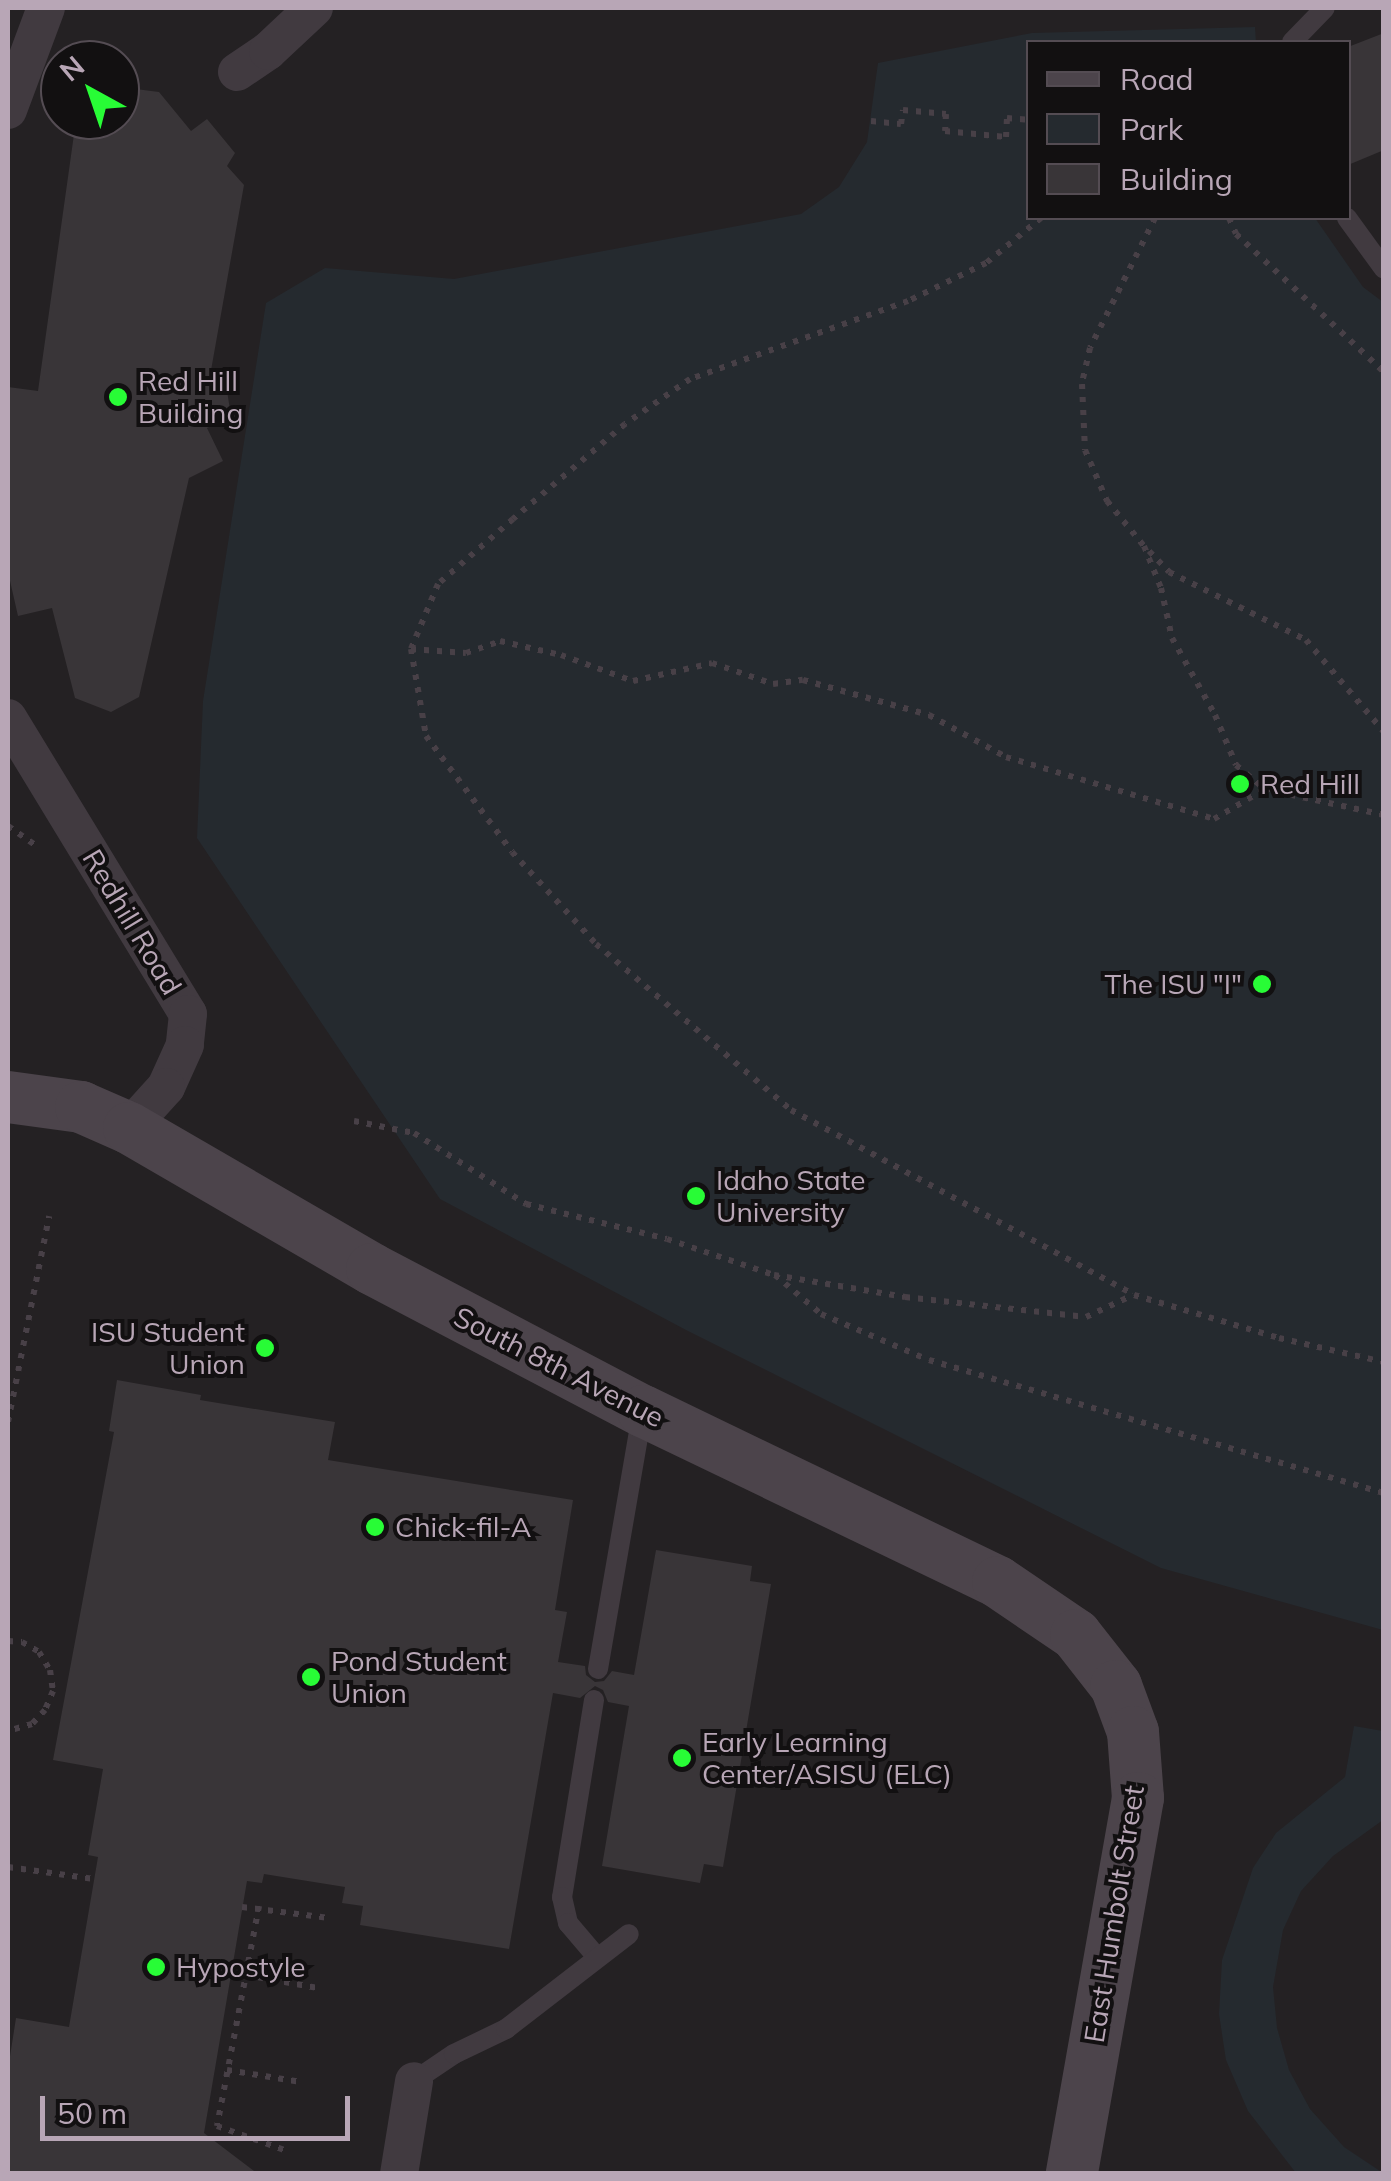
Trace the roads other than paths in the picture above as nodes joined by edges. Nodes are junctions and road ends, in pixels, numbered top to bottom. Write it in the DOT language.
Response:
graph roads {
  1 [pos="46,8"];
  2 [pos="314,8"];
  3 [pos="1325,8"];
  4 [pos="1294,40"];
  5 [pos="237,72"];
  6 [pos="8,110"];
  7 [pos="1348,220"];
  8 [pos="1384,269"];
  9 [pos="8,718"];
  10 [pos="8,1097"];
  11 [pos="129,1128"];
  12 [pos="643,1411"];
  13 [pos="1100,1660"];
  14 [pos="598,1668"];
  15 [pos="594,1700"];
  16 [pos="629,1934"];
  17 [pos="596,1956"];
  18 [pos="414,2081"];
  19 [pos="398,2174"];
  20 [pos="1072,2174"];
  1 -- 6 [label="street"];
  2 -- 5 [label="street"];
  3 -- 4 [label="lane"];
  7 -- 8 [label="lane"];
  9 -- 11 [label="street, Redhill Road"];
  10 -- 11 [label="street, South 8th Avenue"];
  11 -- 12 [label="street, South 8th Avenue"];
  12 -- 13 [label="street, South 8th Avenue"];
  12 -- 14 [label="lane"];
  13 -- 20 [label="street, East Humbolt Street"];
  15 -- 17 [label="lane"];
  16 -- 17 [label="lane"];
  17 -- 18 [label="lane"];
  18 -- 19 [label="street"];
}
